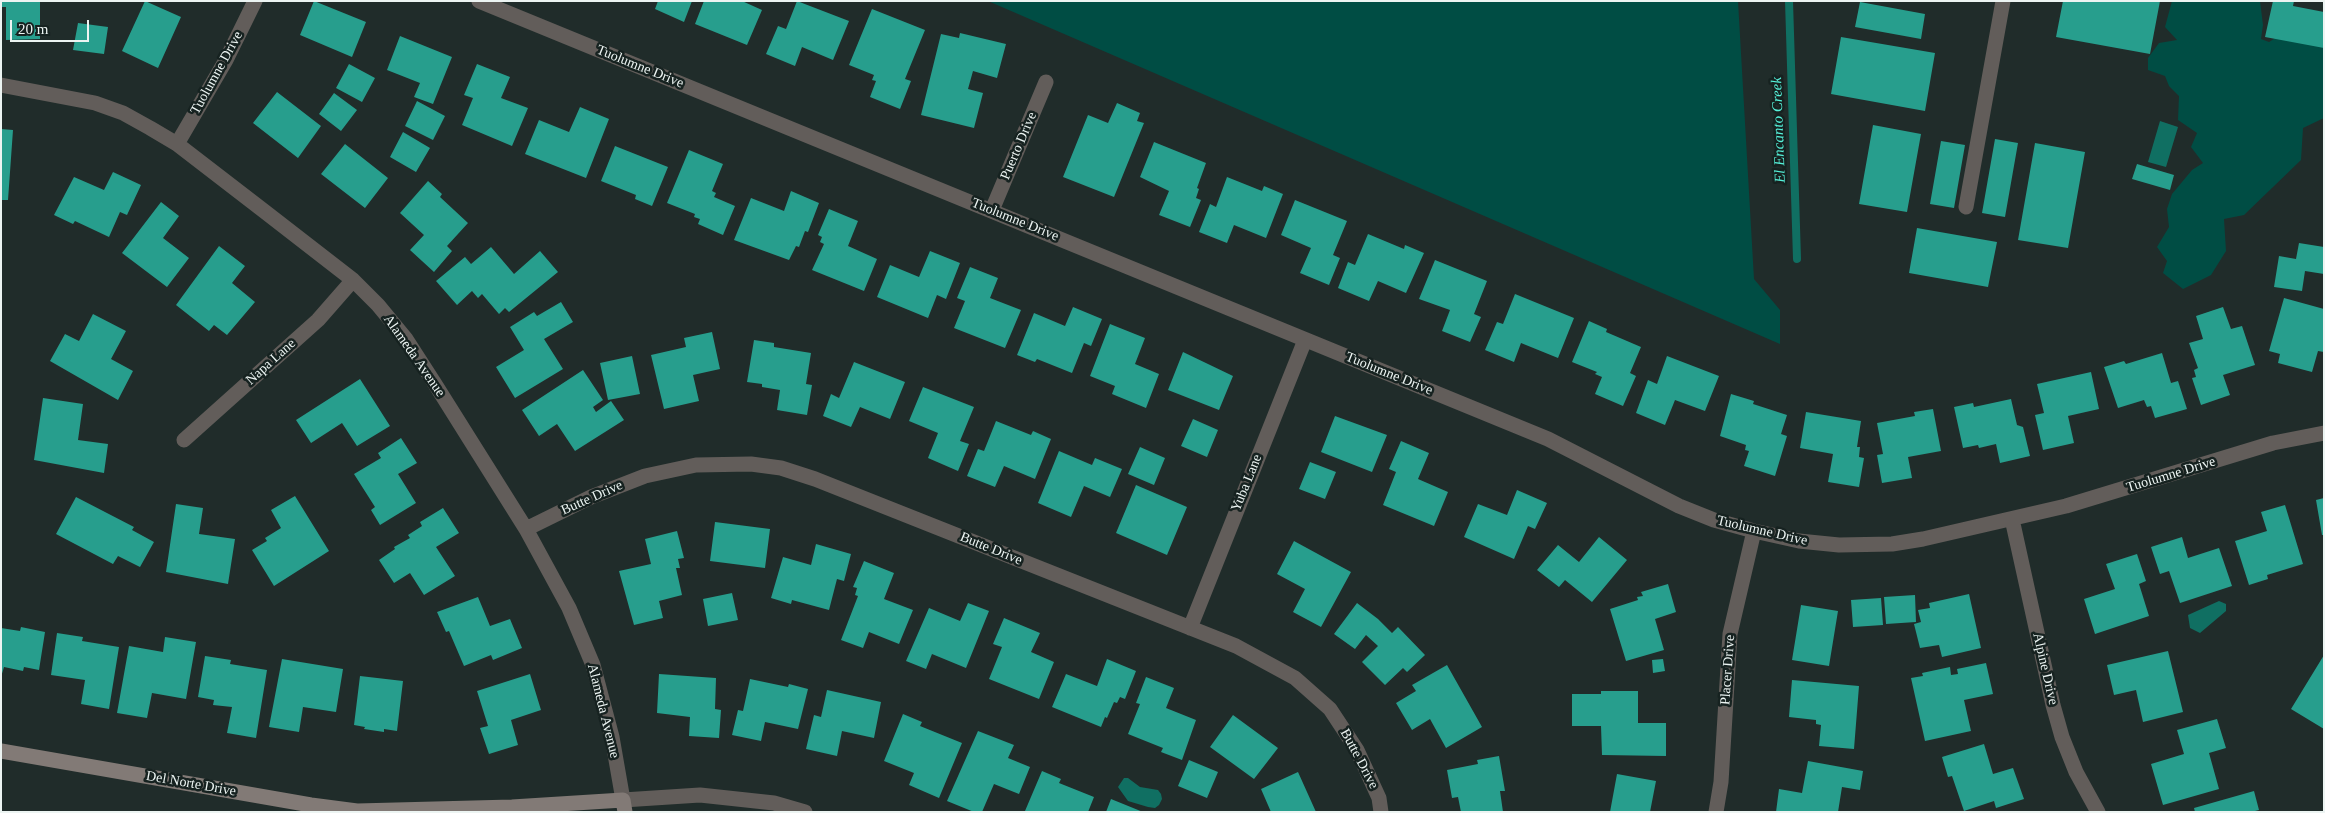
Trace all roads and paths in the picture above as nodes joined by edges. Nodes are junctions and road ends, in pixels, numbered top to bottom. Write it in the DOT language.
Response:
graph roads {
  1 [pos="255,1"];
  2 [pos="479,1"];
  3 [pos="2003,1"];
  4 [pos="1046,82"];
  5 [pos="1,85"];
  6 [pos="177,144"];
  7 [pos="1966,207"];
  8 [pos="992,210"];
  9 [pos="353,280"];
  10 [pos="1305,340"];
  11 [pos="2324,432"];
  12 [pos="184,440"];
  13 [pos="2012,519"];
  14 [pos="526,529"];
  15 [pos="1754,531"];
  16 [pos="1190,628"];
  17 [pos="1,751"];
  18 [pos="624,806"];
  19 [pos="805,812"];
  20 [pos="1381,812"];
  21 [pos="1716,812"];
  22 [pos="2098,812"];
  1 -- 6 [label="street, Tuolumne Drive"];
  2 -- 8 [label="street, Tuolumne Drive"];
  3 -- 7 [label="street"];
  4 -- 8 [label="street, Puerto Drive"];
  5 -- 6 [label="street, Alameda Avenue"];
  6 -- 9 [label="street, Alameda Avenue"];
  8 -- 10 [label="street, Tuolumne Drive"];
  9 -- 12 [label="street, Napa Lane"];
  9 -- 14 [label="street, Alameda Avenue"];
  10 -- 15 [label="street, Tuolumne Drive"];
  10 -- 16 [label="street, Yuba Lane"];
  11 -- 13 [label="street, Tuolumne Drive"];
  13 -- 15 [label="street, Tuolumne Drive"];
  13 -- 22 [label="street, Alpine Drive"];
  14 -- 16 [label="street, Butte Drive"];
  14 -- 18 [label="street, Alameda Avenue"];
  15 -- 21 [label="street, Placer Drive"];
  16 -- 20 [label="street, Butte Drive"];
  17 -- 18 [label="street, Del Norte Drive"];
  18 -- 19 [label="street, Del Norte Drive"];
}
